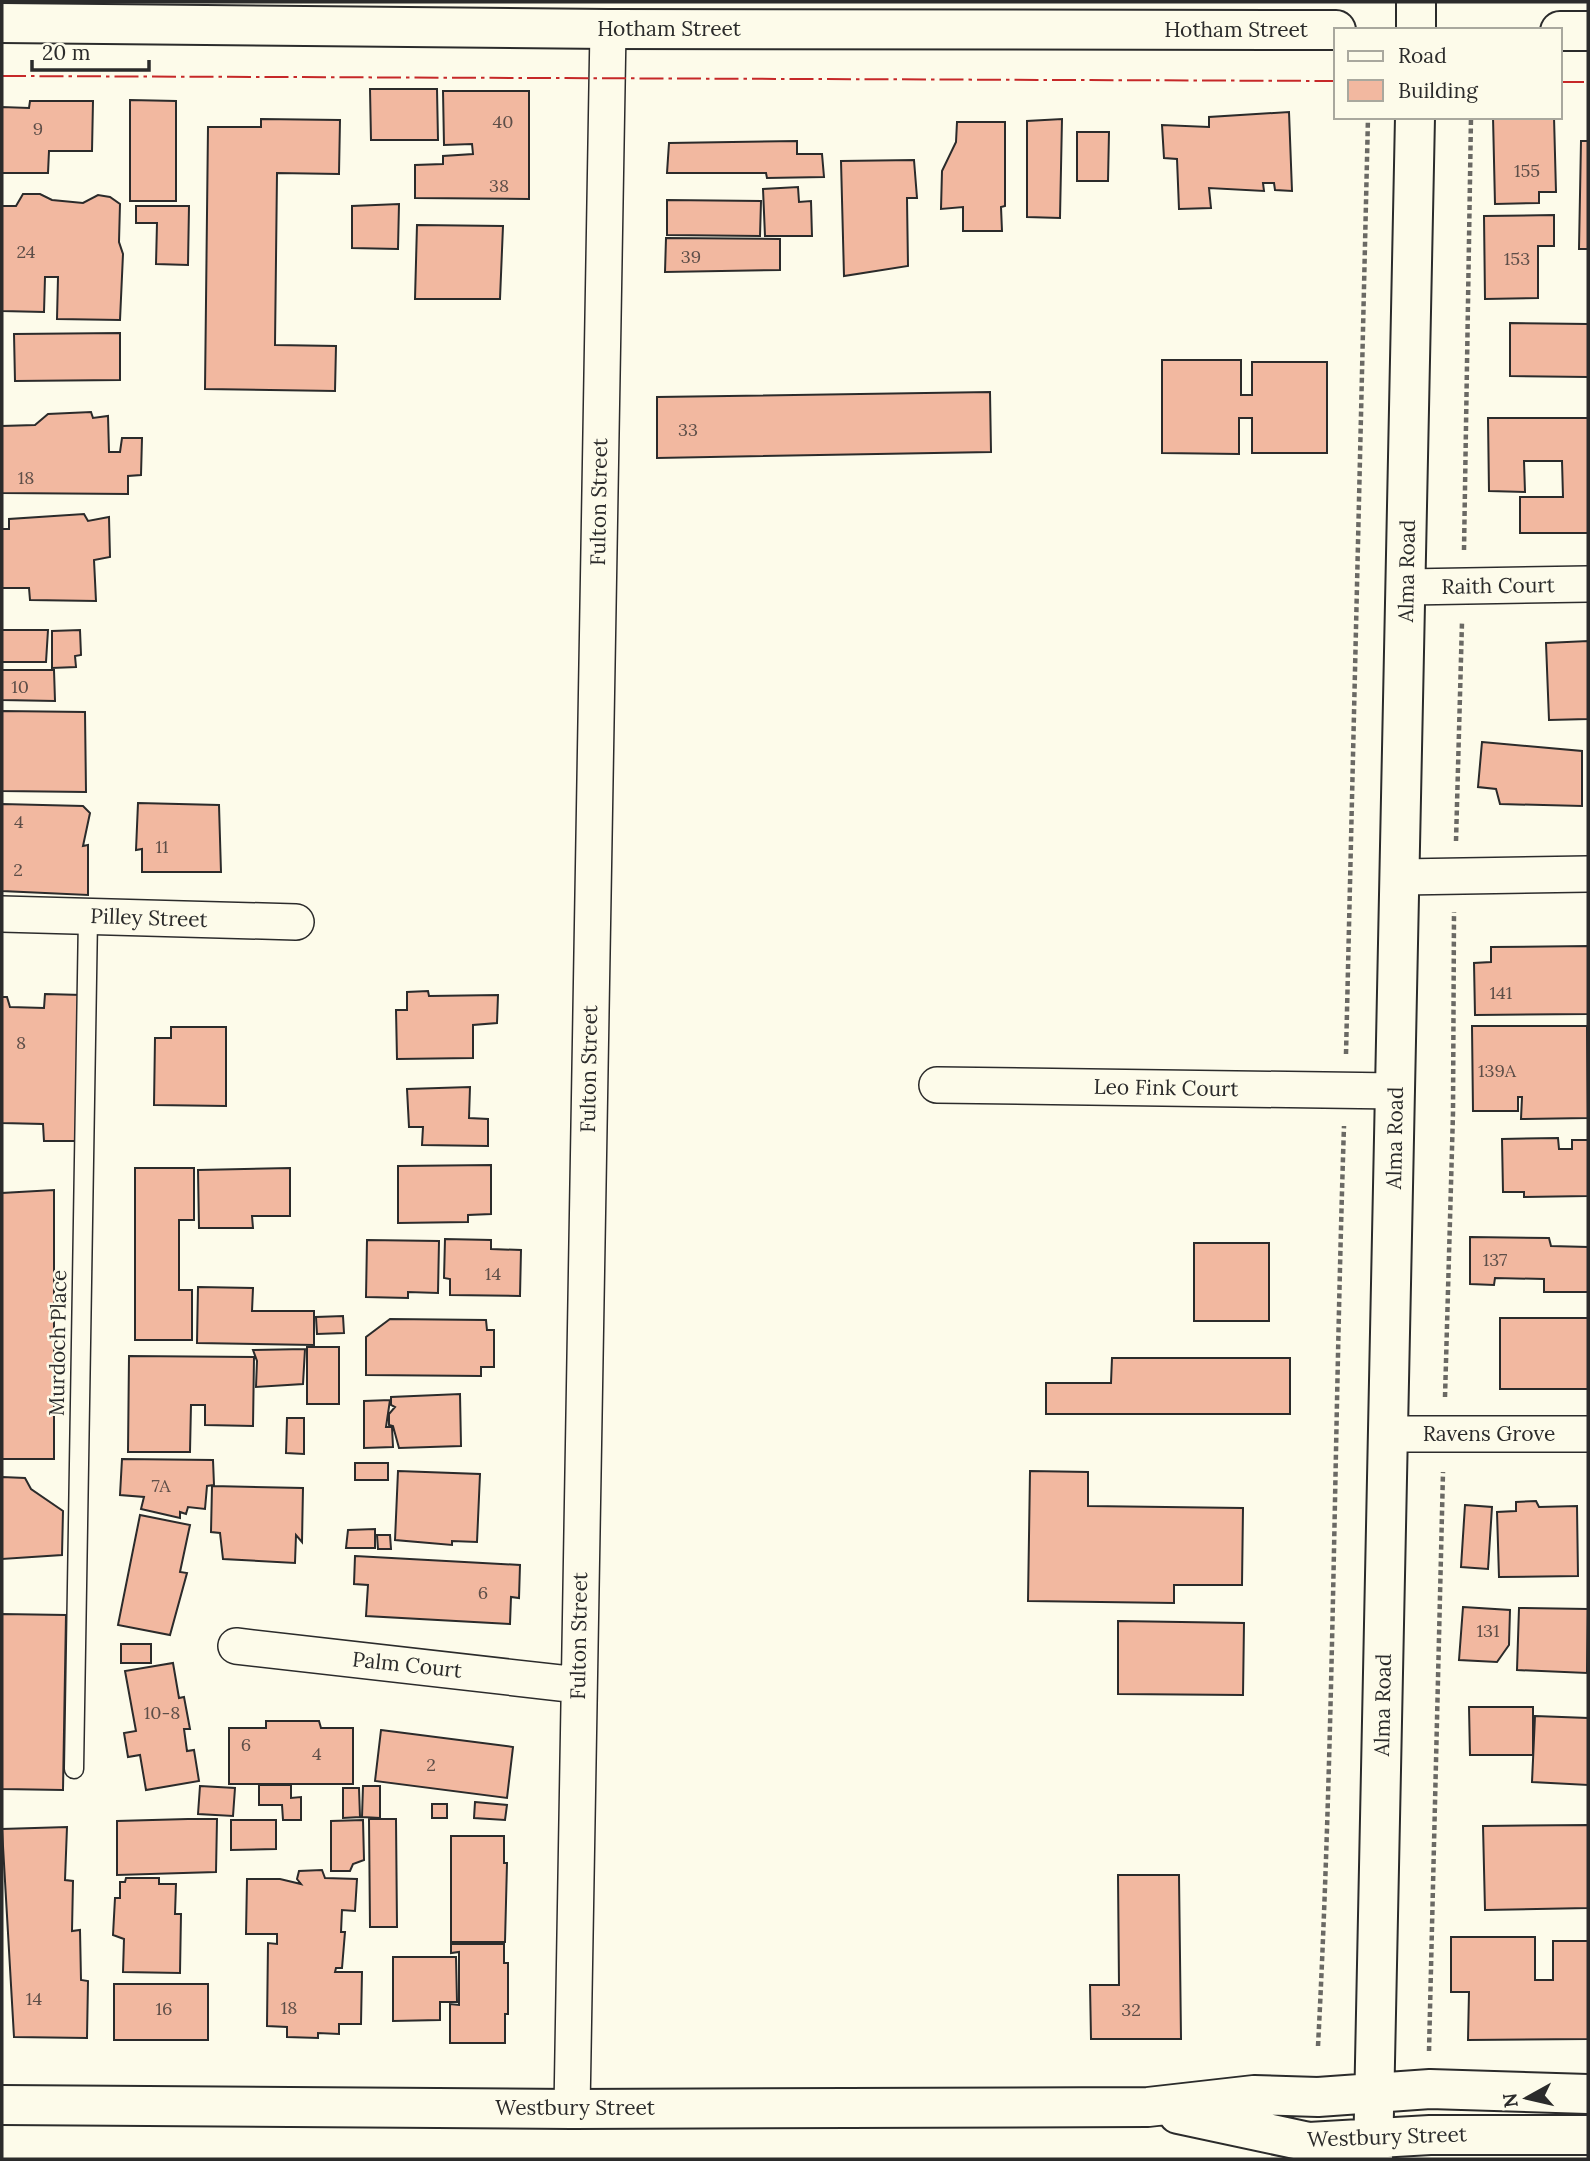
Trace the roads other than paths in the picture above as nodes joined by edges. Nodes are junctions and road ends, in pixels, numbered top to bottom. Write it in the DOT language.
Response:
graph roads {
  1 [pos="1416,2"];
  2 [pos="2,23"];
  3 [pos="1416,28"];
  4 [pos="608,29"];
  5 [pos="1334,30"];
  6 [pos="1562,31"];
  7 [pos="1588,31"];
  8 [pos="1415,119"];
  9 [pos="1588,584"];
  10 [pos="1407,587"];
  11 [pos="1588,874"];
  12 [pos="1401,877"];
  13 [pos="2,914"];
  14 [pos="88,917"];
  15 [pos="296,922"];
  16 [pos="937,1085"];
  17 [pos="1396,1091"];
  18 [pos="1389,1434"];
  19 [pos="1588,1434"];
  20 [pos="236,1646"];
  21 [pos="578,1685"];
  22 [pos="74,1769"];
  23 [pos="1374,2094"];
  24 [pos="1588,2094"];
  25 [pos="2,2105"];
  26 [pos="1148,2108"];
  27 [pos="572,2109"];
  28 [pos="1588,2135"];
  29 [pos="1373,2150"];
  1 -- 3 [label="street"];
  2 -- 4 [label="street, Hotham Street"];
  4 -- 5 [label="street, Hotham Street"];
  4 -- 21 [label="street, Fulton Street"];
  6 -- 7 [label="street"];
  8 -- 10 [label="street, Alma Road"];
  9 -- 10 [label="street, Raith Court"];
  10 -- 12 [label="street, Alma Road"];
  11 -- 12 [label="street"];
  12 -- 17 [label="street, Alma Road"];
  13 -- 14 [label="street, Pilley Street"];
  14 -- 15 [label="street, Pilley Street"];
  14 -- 22 [label="lane, Murdoch Place"];
  16 -- 17 [label="street, Leo Fink Court"];
  17 -- 18 [label="street, Alma Road"];
  18 -- 19 [label="street, Ravens Grove"];
  18 -- 23 [label="street, Alma Road"];
  20 -- 21 [label="street, Palm Court"];
  21 -- 27 [label="street, Fulton Street"];
  23 -- 24 [label="street, Westbury Street"];
  23 -- 26 [label="street, Westbury Street"];
  23 -- 29 [label="street, Alma Road"];
  25 -- 27 [label="street, Westbury Street"];
  26 -- 27 [label="street, Westbury Street"];
  26 -- 29 [label="street, Westbury Street"];
  28 -- 29 [label="street, Westbury Street"];
}
